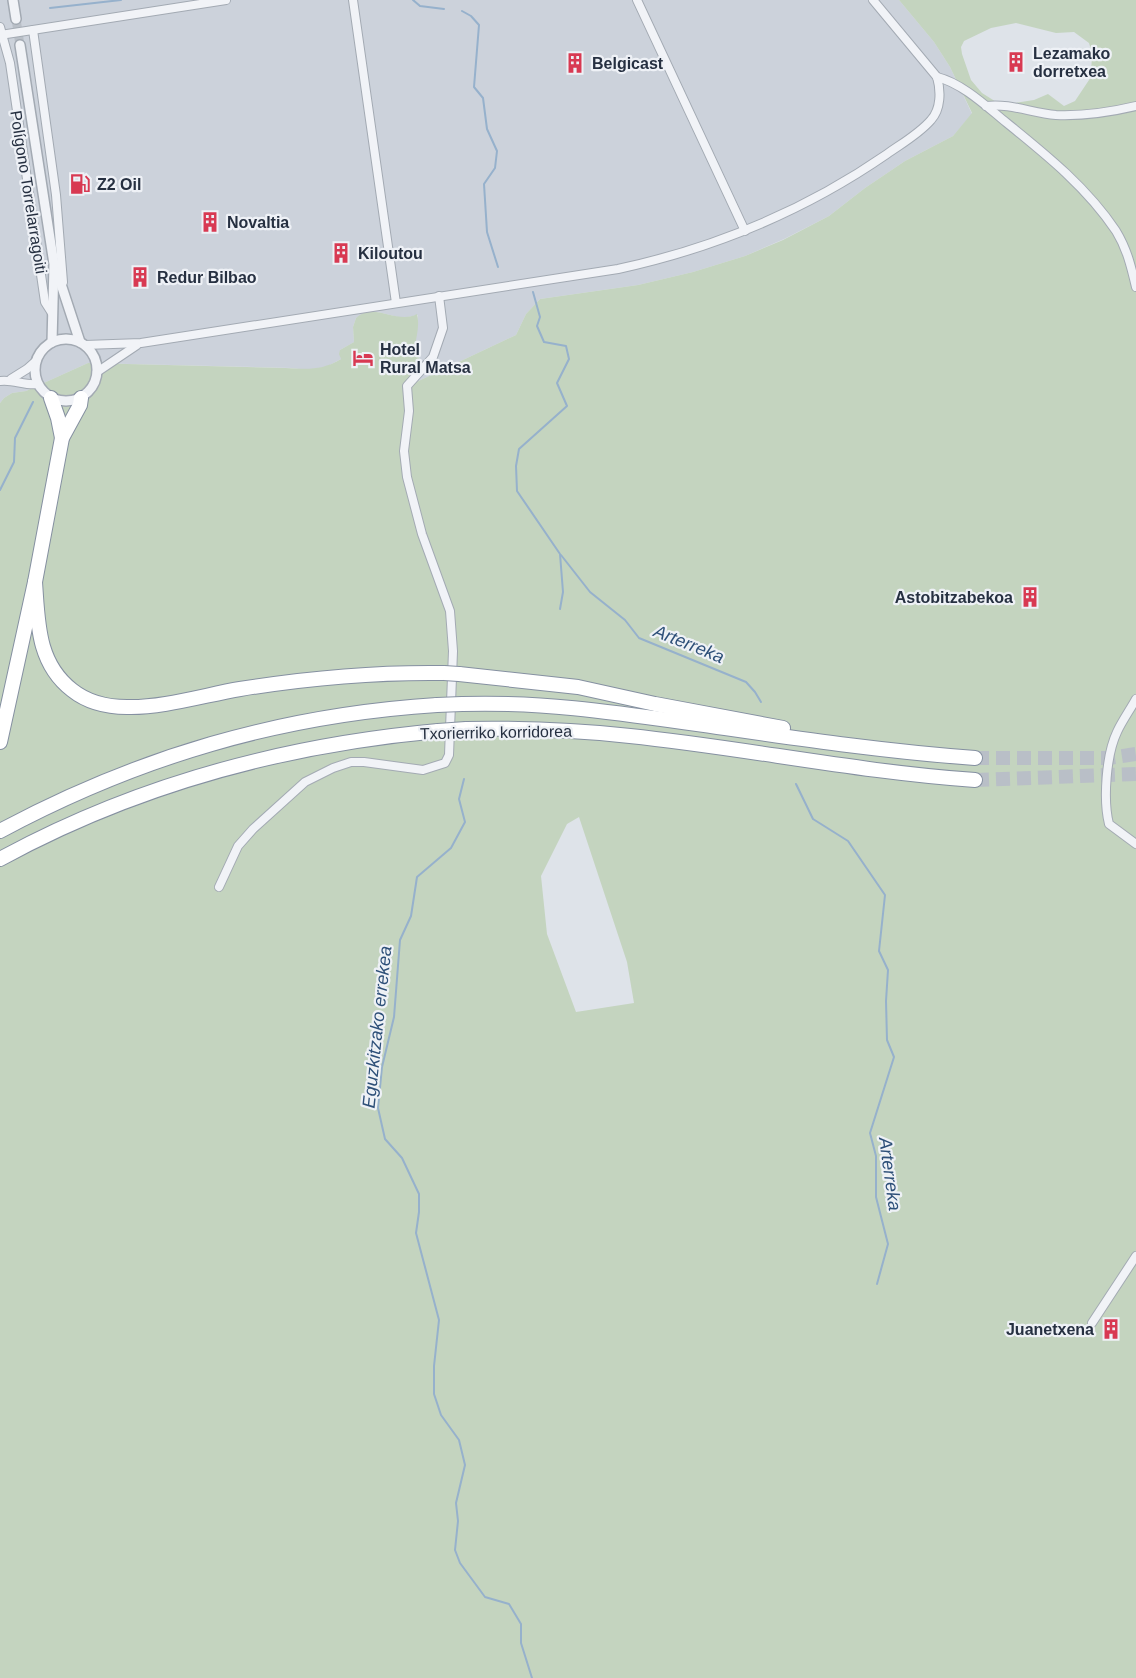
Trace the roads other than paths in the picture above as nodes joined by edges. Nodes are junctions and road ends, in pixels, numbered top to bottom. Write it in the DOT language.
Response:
graph roads {
  1 [pos="13,0"];
  2 [pos="226,0"];
  3 [pos="353,0"];
  4 [pos="637,0"];
  5 [pos="873,0"];
  6 [pos="16,19"];
  7 [pos="33,30"];
  8 [pos="1,32"];
  9 [pos="20,45"];
  10 [pos="938,77"];
  11 [pos="986,106"];
  12 [pos="1136,106"];
  13 [pos="745,231"];
  14 [pos="54,264"];
  15 [pos="1136,286"];
  16 [pos="439,296"];
  17 [pos="65,298"];
  18 [pos="396,303"];
  19 [pos="52,313"];
  20 [pos="52,342"];
  21 [pos="141,343"];
  22 [pos="82,344"];
  23 [pos="36,361"];
  24 [pos="97,372"];
  25 [pos="10,379"];
  26 [pos="0,381"];
  27 [pos="38,384"];
  28 [pos="51,398"];
  29 [pos="81,398"];
  30 [pos="62,438"];
  31 [pos="36,582"];
  32 [pos="19,662"];
  33 [pos="1136,699"];
  34 [pos="0,700"];
  35 [pos="0,742"];
  36 [pos="894,752"];
  37 [pos="975,758"];
  38 [pos="975,780"];
  39 [pos="0,831"];
  40 [pos="1136,844"];
  41 [pos="0,859"];
  42 [pos="219,887"];
  43 [pos="1136,1256"];
  44 [pos="1092,1323"];
  1 -- 6 [label="street"];
  2 -- 7 [label="street"];
  3 -- 18 [label="street"];
  4 -- 13 [label="street"];
  5 -- 10 [label="street"];
  7 -- 8 [label="street"];
  7 -- 17 [label="street"];
  8 -- 19 [label="street, Polígono Torrelarragoiti"];
  9 -- 14 [label="street"];
  10 -- 11 [label="street"];
  10 -- 13 [label="street"];
  11 -- 12 [label="street"];
  11 -- 15 [label="street"];
  13 -- 16 [label="street"];
  14 -- 17 [label="street"];
  14 -- 19 [label="street"];
  16 -- 18 [label="street"];
  16 -- 42 [label="street"];
  17 -- 22 [label="street"];
  18 -- 21 [label="street"];
  19 -- 20 [label="street"];
  20 -- 22 [label="street"];
  20 -- 23 [label="street"];
  21 -- 22 [label="street"];
  21 -- 24 [label="street"];
  22 -- 24 [label="street"];
  23 -- 25 [label="street"];
  23 -- 27 [label="street"];
  24 -- 29 [label="street"];
  25 -- 26 [label="street"];
  25 -- 27 [label="street"];
  27 -- 28 [label="street"];
  28 -- 29 [label="street"];
  28 -- 30 [label="highway"];
  29 -- 30 [label="highway"];
  30 -- 31 [label="highway"];
  31 -- 32 [label="highway"];
  31 -- 36 [label="highway, bridge"];
  32 -- 34 [label="highway"];
  32 -- 35 [label="highway"];
  33 -- 40 [label="street"];
  36 -- 37 [label="highway, Txorierriko korridorea"];
  36 -- 39 [label="highway, Txorierriko korridorea, bridge"];
  38 -- 41 [label="highway, Txorierriko korridorea, bridge"];
  43 -- 44 [label="street"];
}
